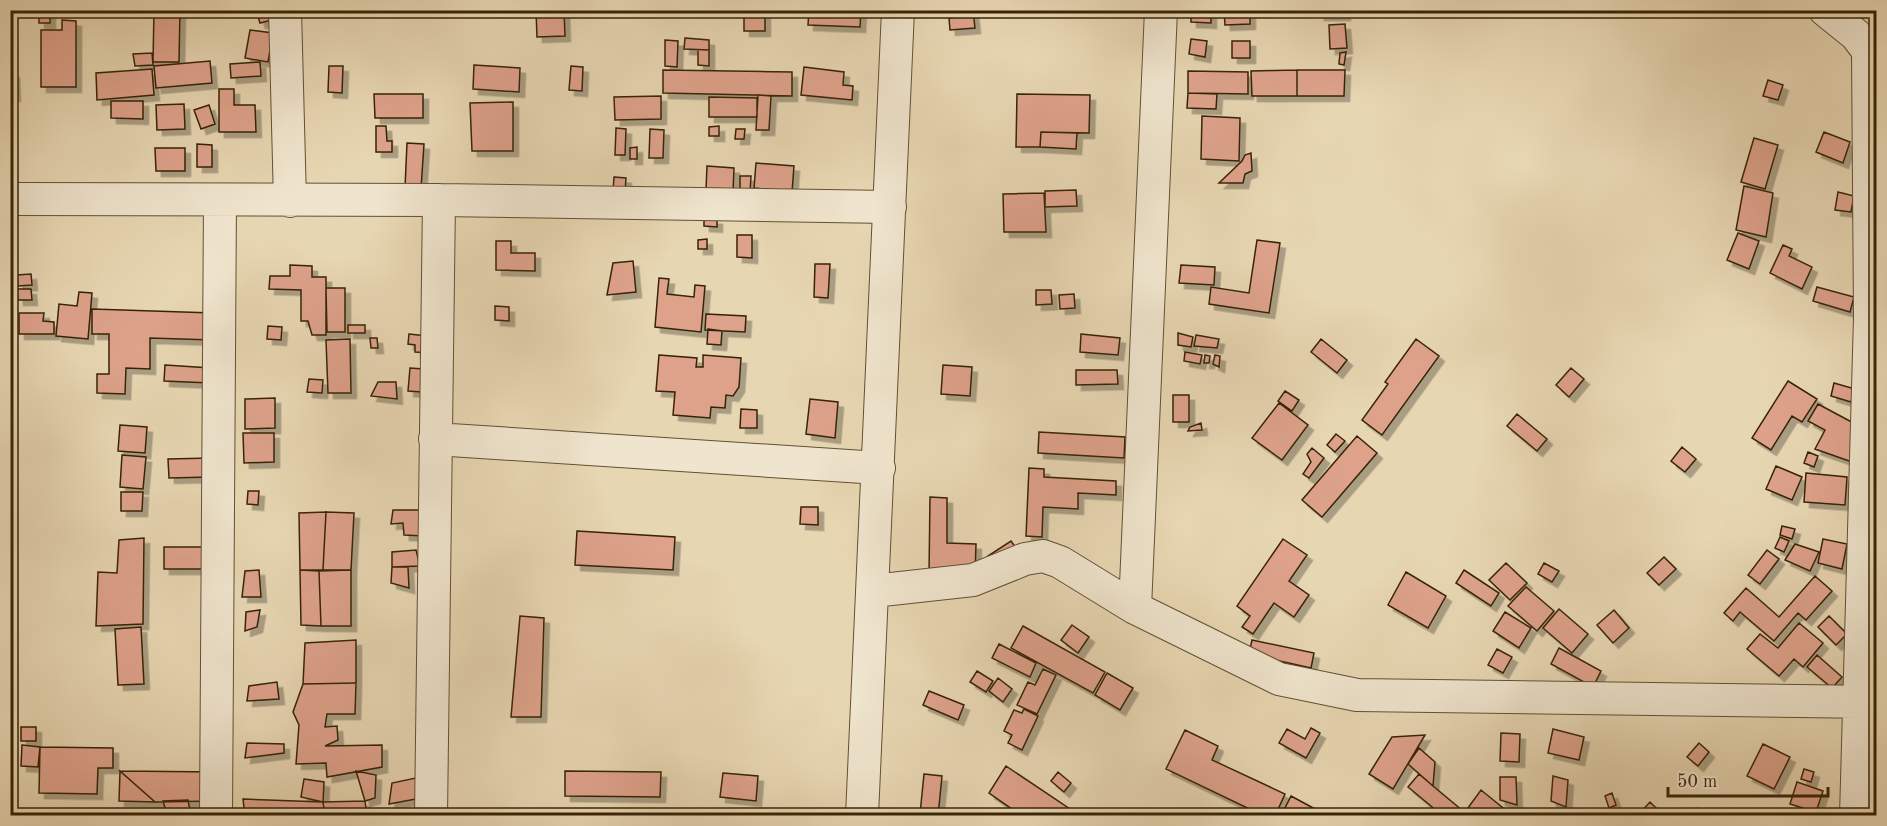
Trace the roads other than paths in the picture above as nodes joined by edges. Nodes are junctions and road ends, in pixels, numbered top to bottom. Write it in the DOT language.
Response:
graph roads {
  1 [pos="285,10"];
  2 [pos="898,10"];
  3 [pos="1161,10"];
  4 [pos="1825,10"];
  5 [pos="1872,51"];
  6 [pos="10,200"];
  7 [pos="219,200"];
  8 [pos="439,200"];
  9 [pos="290,201"];
  10 [pos="890,207"];
  11 [pos="1873,317"];
  12 [pos="435,439"];
  13 [pos="879,468"];
  14 [pos="1870,509"];
  15 [pos="873,591"];
  16 [pos="1135,608"];
  17 [pos="1868,702"];
  18 [pos="216,816"];
  19 [pos="431,816"];
  20 [pos="862,816"];
  21 [pos="1857,816"];
  1 -- 9 [label="street"];
  2 -- 10 [label="street"];
  3 -- 16 [label="street"];
  4 -- 5 [label="street"];
  5 -- 11 [label="street"];
  6 -- 7 [label="street"];
  7 -- 9 [label="street"];
  7 -- 18 [label="street"];
  8 -- 9 [label="street"];
  8 -- 10 [label="street"];
  8 -- 12 [label="street"];
  10 -- 13 [label="street"];
  11 -- 14 [label="street"];
  12 -- 13 [label="street"];
  12 -- 19 [label="street"];
  13 -- 15 [label="street"];
  14 -- 17 [label="street"];
  15 -- 16 [label="street"];
  15 -- 20 [label="street"];
  16 -- 17 [label="street"];
  17 -- 21 [label="street"];
}
